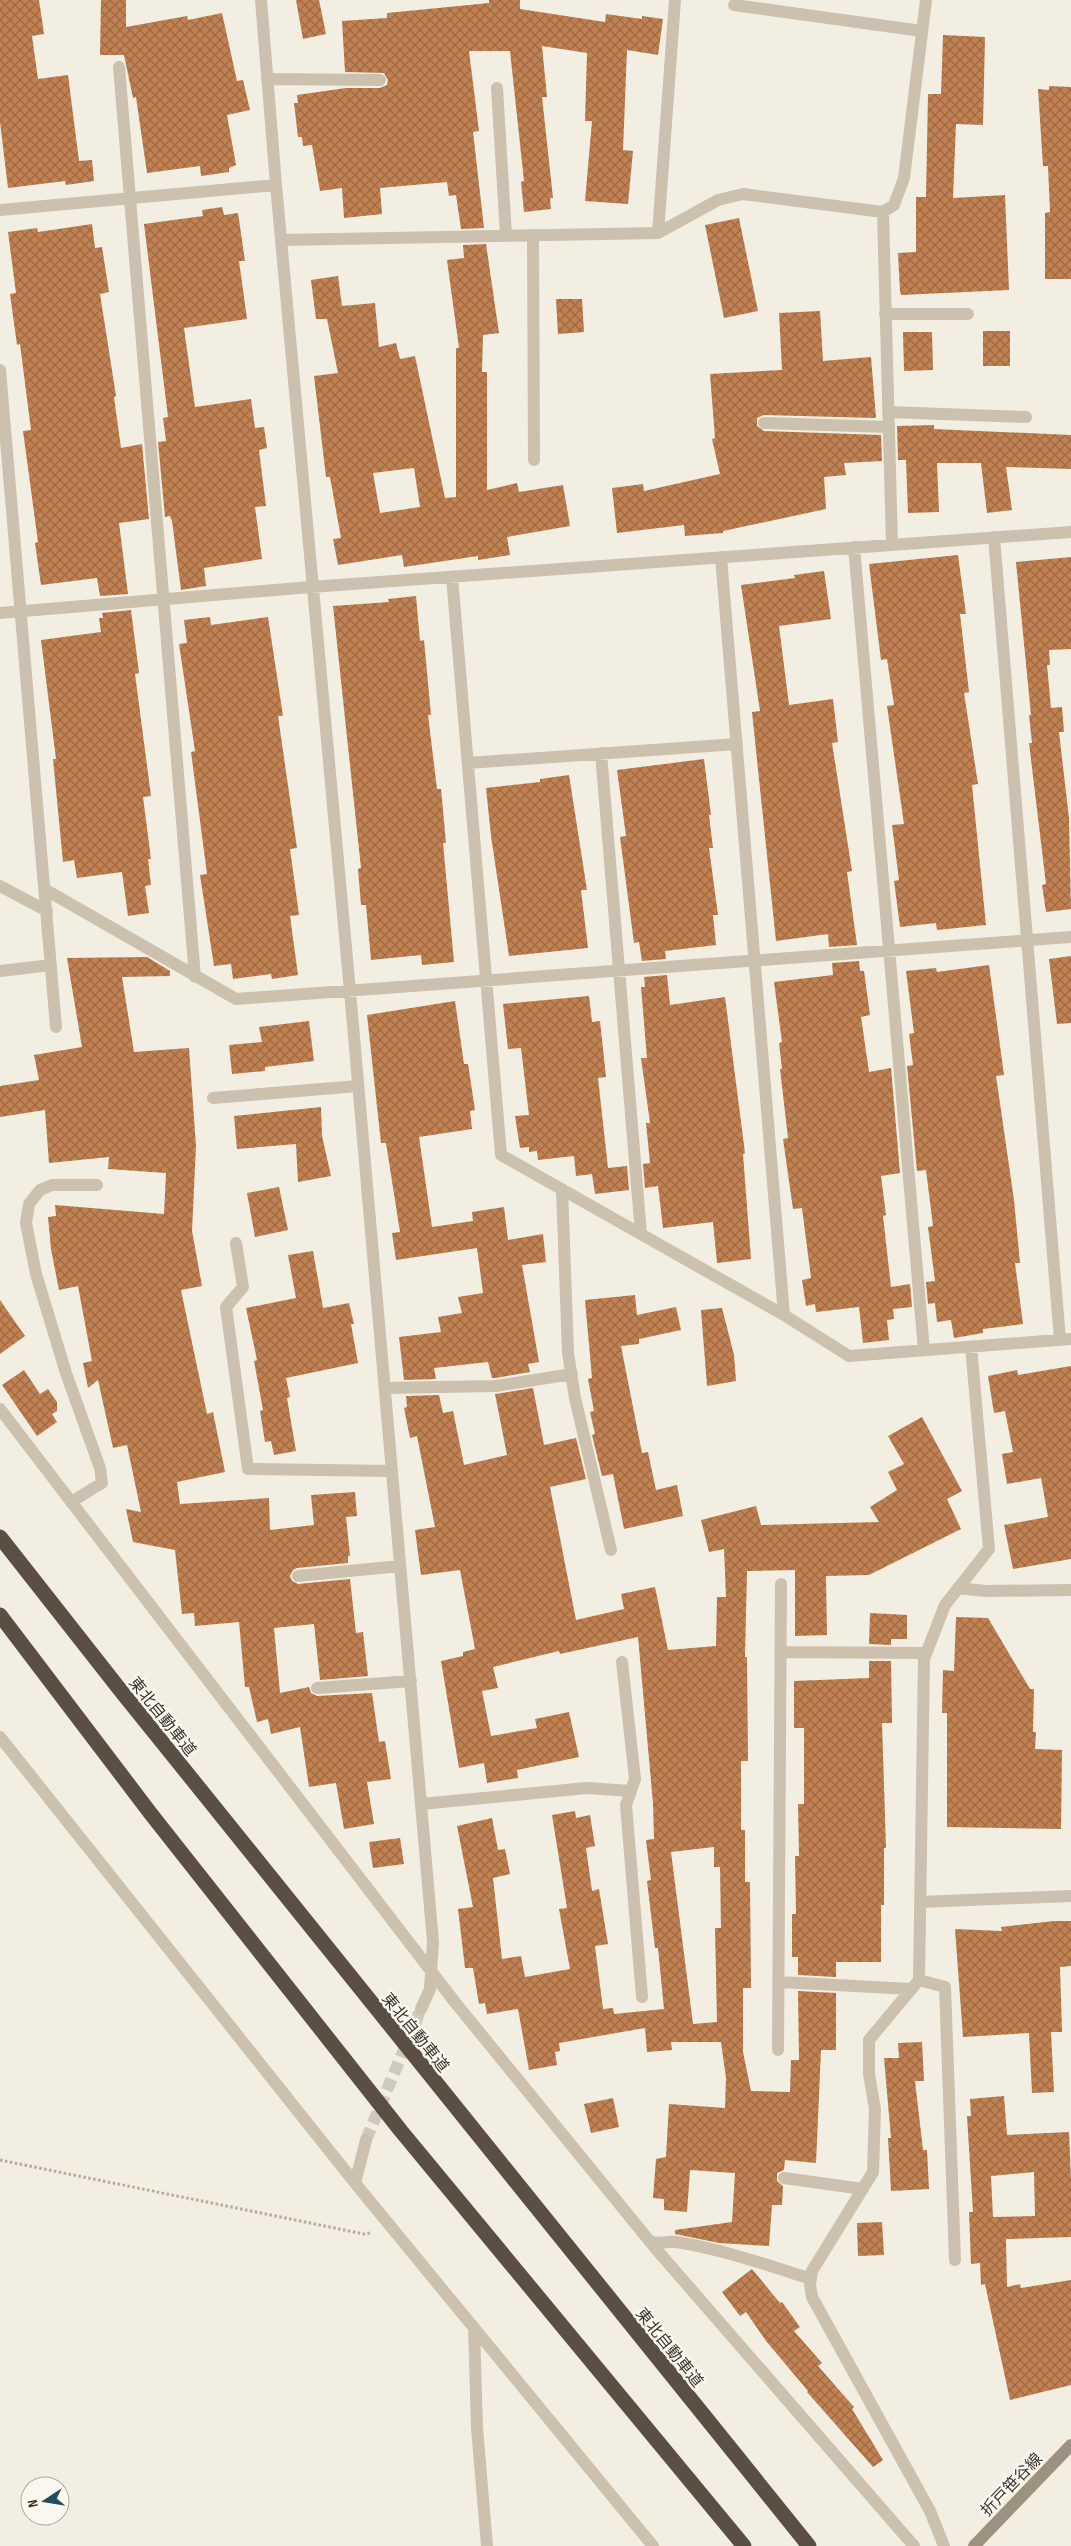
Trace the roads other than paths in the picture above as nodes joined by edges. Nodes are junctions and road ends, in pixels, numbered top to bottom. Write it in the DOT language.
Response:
graph roads {
  1 [pos="261,0"];
  2 [pos="675,0"];
  3 [pos="926,0"];
  4 [pos="734,5"];
  5 [pos="922,31"];
  6 [pos="119,66"];
  7 [pos="267,80"];
  8 [pos="380,80"];
  9 [pos="497,88"];
  10 [pos="276,185"];
  11 [pos="130,198"];
  12 [pos="0,210"];
  13 [pos="883,212"];
  14 [pos="658,233"];
  15 [pos="506,235"];
  16 [pos="533,235"];
  17 [pos="281,240"];
  18 [pos="885,314"];
  19 [pos="968,314"];
  20 [pos="0,370"];
  21 [pos="888,412"];
  22 [pos="1026,417"];
  23 [pos="764,423"];
  24 [pos="889,427"];
  25 [pos="534,460"];
  26 [pos="1071,532"];
  27 [pos="994,537"];
  28 [pos="892,545"];
  29 [pos="854,547"];
  30 [pos="721,557"];
  31 [pos="452,577"];
  32 [pos="311,587"];
  33 [pos="164,599"];
  34 [pos="21,612"];
  35 [pos="0,613"];
  36 [pos="736,744"];
  37 [pos="601,753"];
  38 [pos="468,763"];
  39 [pos="0,886"];
  40 [pos="46,890"];
  41 [pos="47,910"];
  42 [pos="1071,937"];
  43 [pos="1029,940"];
  44 [pos="890,951"];
  45 [pos="755,961"];
  46 [pos="51,965"];
  47 [pos="0,971"];
  48 [pos="619,971"];
  49 [pos="195,977"];
  50 [pos="486,981"];
  51 [pos="350,991"];
  52 [pos="56,1027"];
  53 [pos="358,1086"];
  54 [pos="213,1098"];
  55 [pos="97,1185"];
  56 [pos="562,1190"];
  57 [pos="641,1234"];
  58 [pos="236,1243"];
  59 [pos="784,1315"];
  60 [pos="1065,1340"];
  61 [pos="971,1346"];
  62 [pos="924,1350"];
  63 [pos="572,1374"];
  64 [pos="384,1388"];
  65 [pos="0,1409"];
  66 [pos="392,1471"];
  67 [pos="71,1502"];
  68 [pos="0,1537"];
  69 [pos="611,1550"];
  70 [pos="400,1566"];
  71 [pos="298,1576"];
  72 [pos="781,1584"];
  73 [pos="958,1588"];
  74 [pos="1071,1590"];
  75 [pos="0,1614"];
  76 [pos="781,1652"];
  77 [pos="926,1653"];
  78 [pos="622,1662"];
  79 [pos="411,1680"];
  80 [pos="317,1688"];
  81 [pos="0,1736"];
  82 [pos="631,1791"];
  83 [pos="421,1804"];
  84 [pos="1071,1896"];
  85 [pos="920,1902"];
  86 [pos="430,1969"];
  87 [pos="778,1982"];
  88 [pos="914,1985"];
  89 [pos="642,1998"];
  90 [pos="421,2009"];
  91 [pos="778,2050"];
  92 [pos="366,2140"];
  93 [pos="784,2178"];
  94 [pos="355,2182"];
  95 [pos="863,2189"];
  96 [pos="650,2241"];
  97 [pos="955,2260"];
  98 [pos="810,2279"];
  99 [pos="474,2327"];
  100 [pos="1071,2445"];
  101 [pos="487,2546"];
  102 [pos="653,2546"];
  103 [pos="744,2546"];
  104 [pos="808,2546"];
  105 [pos="914,2546"];
  106 [pos="944,2546"];
  107 [pos="974,2546"];
  1 -- 7 [label="street"];
  2 -- 14 [label="street"];
  3 -- 5 [label="street"];
  4 -- 5 [label="street"];
  5 -- 13 [label="street"];
  6 -- 11 [label="street"];
  7 -- 8 [label="street"];
  7 -- 10 [label="street"];
  9 -- 15 [label="street"];
  10 -- 11 [label="street"];
  10 -- 17 [label="street"];
  11 -- 12 [label="street"];
  11 -- 33 [label="street"];
  13 -- 14 [label="street"];
  13 -- 18 [label="street"];
  14 -- 16 [label="street"];
  15 -- 16 [label="street"];
  15 -- 17 [label="street"];
  16 -- 25 [label="street"];
  17 -- 32 [label="street"];
  18 -- 19 [label="street"];
  18 -- 21 [label="street"];
  20 -- 34 [label="street"];
  21 -- 22 [label="street"];
  21 -- 24 [label="street"];
  23 -- 24 [label="street"];
  24 -- 28 [label="street"];
  26 -- 27 [label="street"];
  27 -- 28 [label="street"];
  27 -- 43 [label="street"];
  28 -- 29 [label="street"];
  29 -- 30 [label="street"];
  29 -- 44 [label="street"];
  30 -- 31 [label="street"];
  30 -- 36 [label="street"];
  31 -- 32 [label="street"];
  31 -- 38 [label="street"];
  32 -- 33 [label="street"];
  32 -- 51 [label="street"];
  33 -- 34 [label="street"];
  33 -- 49 [label="street"];
  34 -- 35 [label="street"];
  34 -- 40 [label="street"];
  36 -- 37 [label="street"];
  36 -- 45 [label="street"];
  37 -- 38 [label="street"];
  37 -- 48 [label="street"];
  38 -- 50 [label="street"];
  39 -- 41 [label="street"];
  40 -- 41 [label="street"];
  40 -- 49 [label="street"];
  41 -- 46 [label="street"];
  42 -- 43 [label="street"];
  43 -- 44 [label="street"];
  43 -- 60 [label="street"];
  44 -- 45 [label="street"];
  44 -- 62 [label="street"];
  45 -- 48 [label="street"];
  45 -- 59 [label="street"];
  46 -- 47 [label="street"];
  46 -- 52 [label="street"];
  48 -- 50 [label="street"];
  48 -- 57 [label="street"];
  49 -- 51 [label="street"];
  50 -- 51 [label="street"];
  50 -- 56 [label="street"];
  51 -- 53 [label="street"];
  53 -- 54 [label="street"];
  53 -- 64 [label="street"];
  55 -- 67 [label="street"];
  56 -- 57 [label="street"];
  56 -- 63 [label="street"];
  57 -- 59 [label="street"];
  58 -- 66 [label="street"];
  59 -- 62 [label="street"];
  60 -- 61 [label="street"];
  61 -- 62 [label="street"];
  61 -- 73 [label="street"];
  63 -- 64 [label="street"];
  63 -- 69 [label="street"];
  64 -- 66 [label="street"];
  65 -- 67 [label="street"];
  66 -- 70 [label="street"];
  67 -- 86 [label="street"];
  68 -- 104 [label="highway, 東北自動車道"];
  70 -- 71 [label="street"];
  70 -- 79 [label="street"];
  72 -- 76 [label="street"];
  73 -- 74 [label="street"];
  73 -- 77 [label="street"];
  75 -- 103 [label="highway"];
  76 -- 77 [label="street"];
  76 -- 87 [label="street"];
  77 -- 85 [label="street"];
  78 -- 82 [label="street"];
  79 -- 80 [label="street"];
  79 -- 83 [label="street"];
  81 -- 94 [label="street"];
  82 -- 83 [label="street"];
  82 -- 89 [label="street"];
  83 -- 86 [label="street"];
  84 -- 85 [label="street"];
  85 -- 88 [label="street"];
  86 -- 90 [label="street"];
  86 -- 96 [label="street"];
  87 -- 88 [label="street"];
  87 -- 91 [label="street"];
  88 -- 95 [label="street"];
  88 -- 97 [label="street"];
  92 -- 94 [label="street"];
  93 -- 95 [label="street"];
  94 -- 99 [label="street"];
  95 -- 98 [label="street"];
  96 -- 98 [label="street"];
  96 -- 105 [label="street"];
  98 -- 106 [label="street"];
  99 -- 101 [label="street"];
  99 -- 102 [label="street"];
  100 -- 107 [label="main road, 折戸笹谷線"];
}
